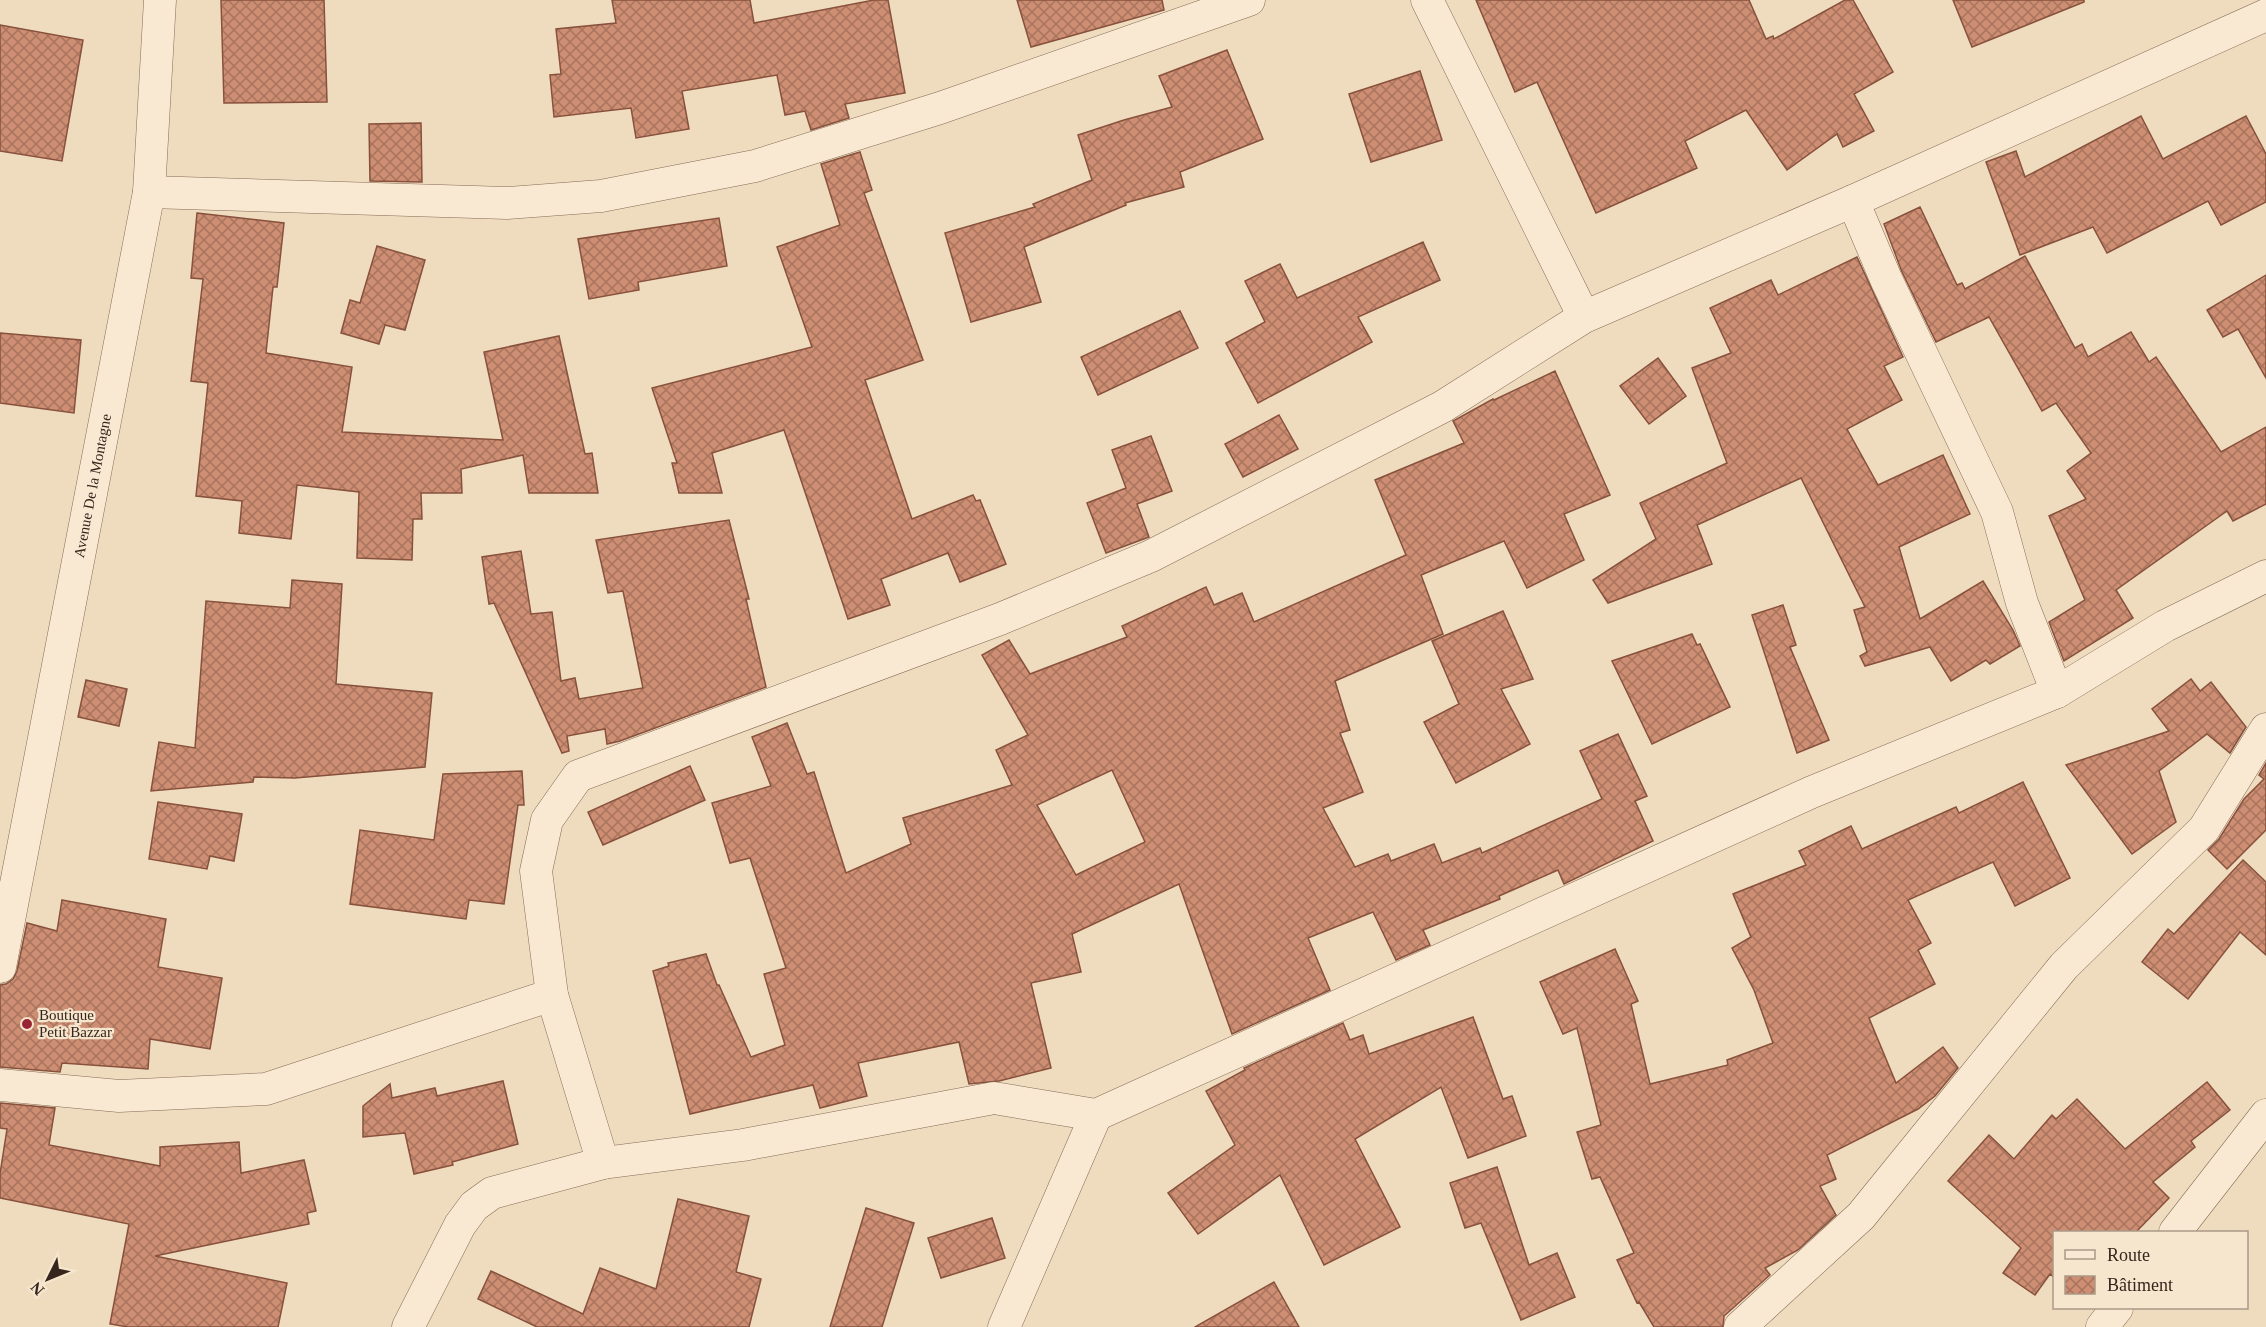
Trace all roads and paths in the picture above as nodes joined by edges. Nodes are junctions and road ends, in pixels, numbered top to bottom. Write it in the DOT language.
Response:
graph roads {
  1 [pos="160,0"];
  2 [pos="1426,0"];
  3 [pos="1240,2"];
  4 [pos="2266,15"];
  5 [pos="149,192"];
  6 [pos="1853,201"];
  7 [pos="1584,317"];
  8 [pos="2266,576"];
  9 [pos="2057,692"];
  10 [pos="2266,729"];
  11 [pos="0,968"];
  12 [pos="552,995"];
  13 [pos="0,1085"];
  14 [pos="1096,1115"];
  15 [pos="2266,1115"];
  16 [pos="603,1163"];
  17 [pos="2177,1231"];
  18 [pos="2116,1309"];
  19 [pos="408,1327"];
  20 [pos="1004,1327"];
  21 [pos="1740,1327"];
  22 [pos="2102,1327"];
  1 -- 5 [label="street, Avenue De la Montagne"];
  2 -- 7 [label="street"];
  3 -- 5 [label="street"];
  4 -- 6 [label="street"];
  5 -- 11 [label="street, Avenue De la Montagne"];
  6 -- 7 [label="street"];
  6 -- 9 [label="street"];
  7 -- 12 [label="street"];
  8 -- 9 [label="street"];
  9 -- 14 [label="street"];
  10 -- 21 [label="street"];
  12 -- 13 [label="street"];
  12 -- 16 [label="street"];
  14 -- 16 [label="street"];
  14 -- 20 [label="street"];
  15 -- 17 [label="street"];
  16 -- 19 [label="street"];
  18 -- 22 [label="street"];
}
